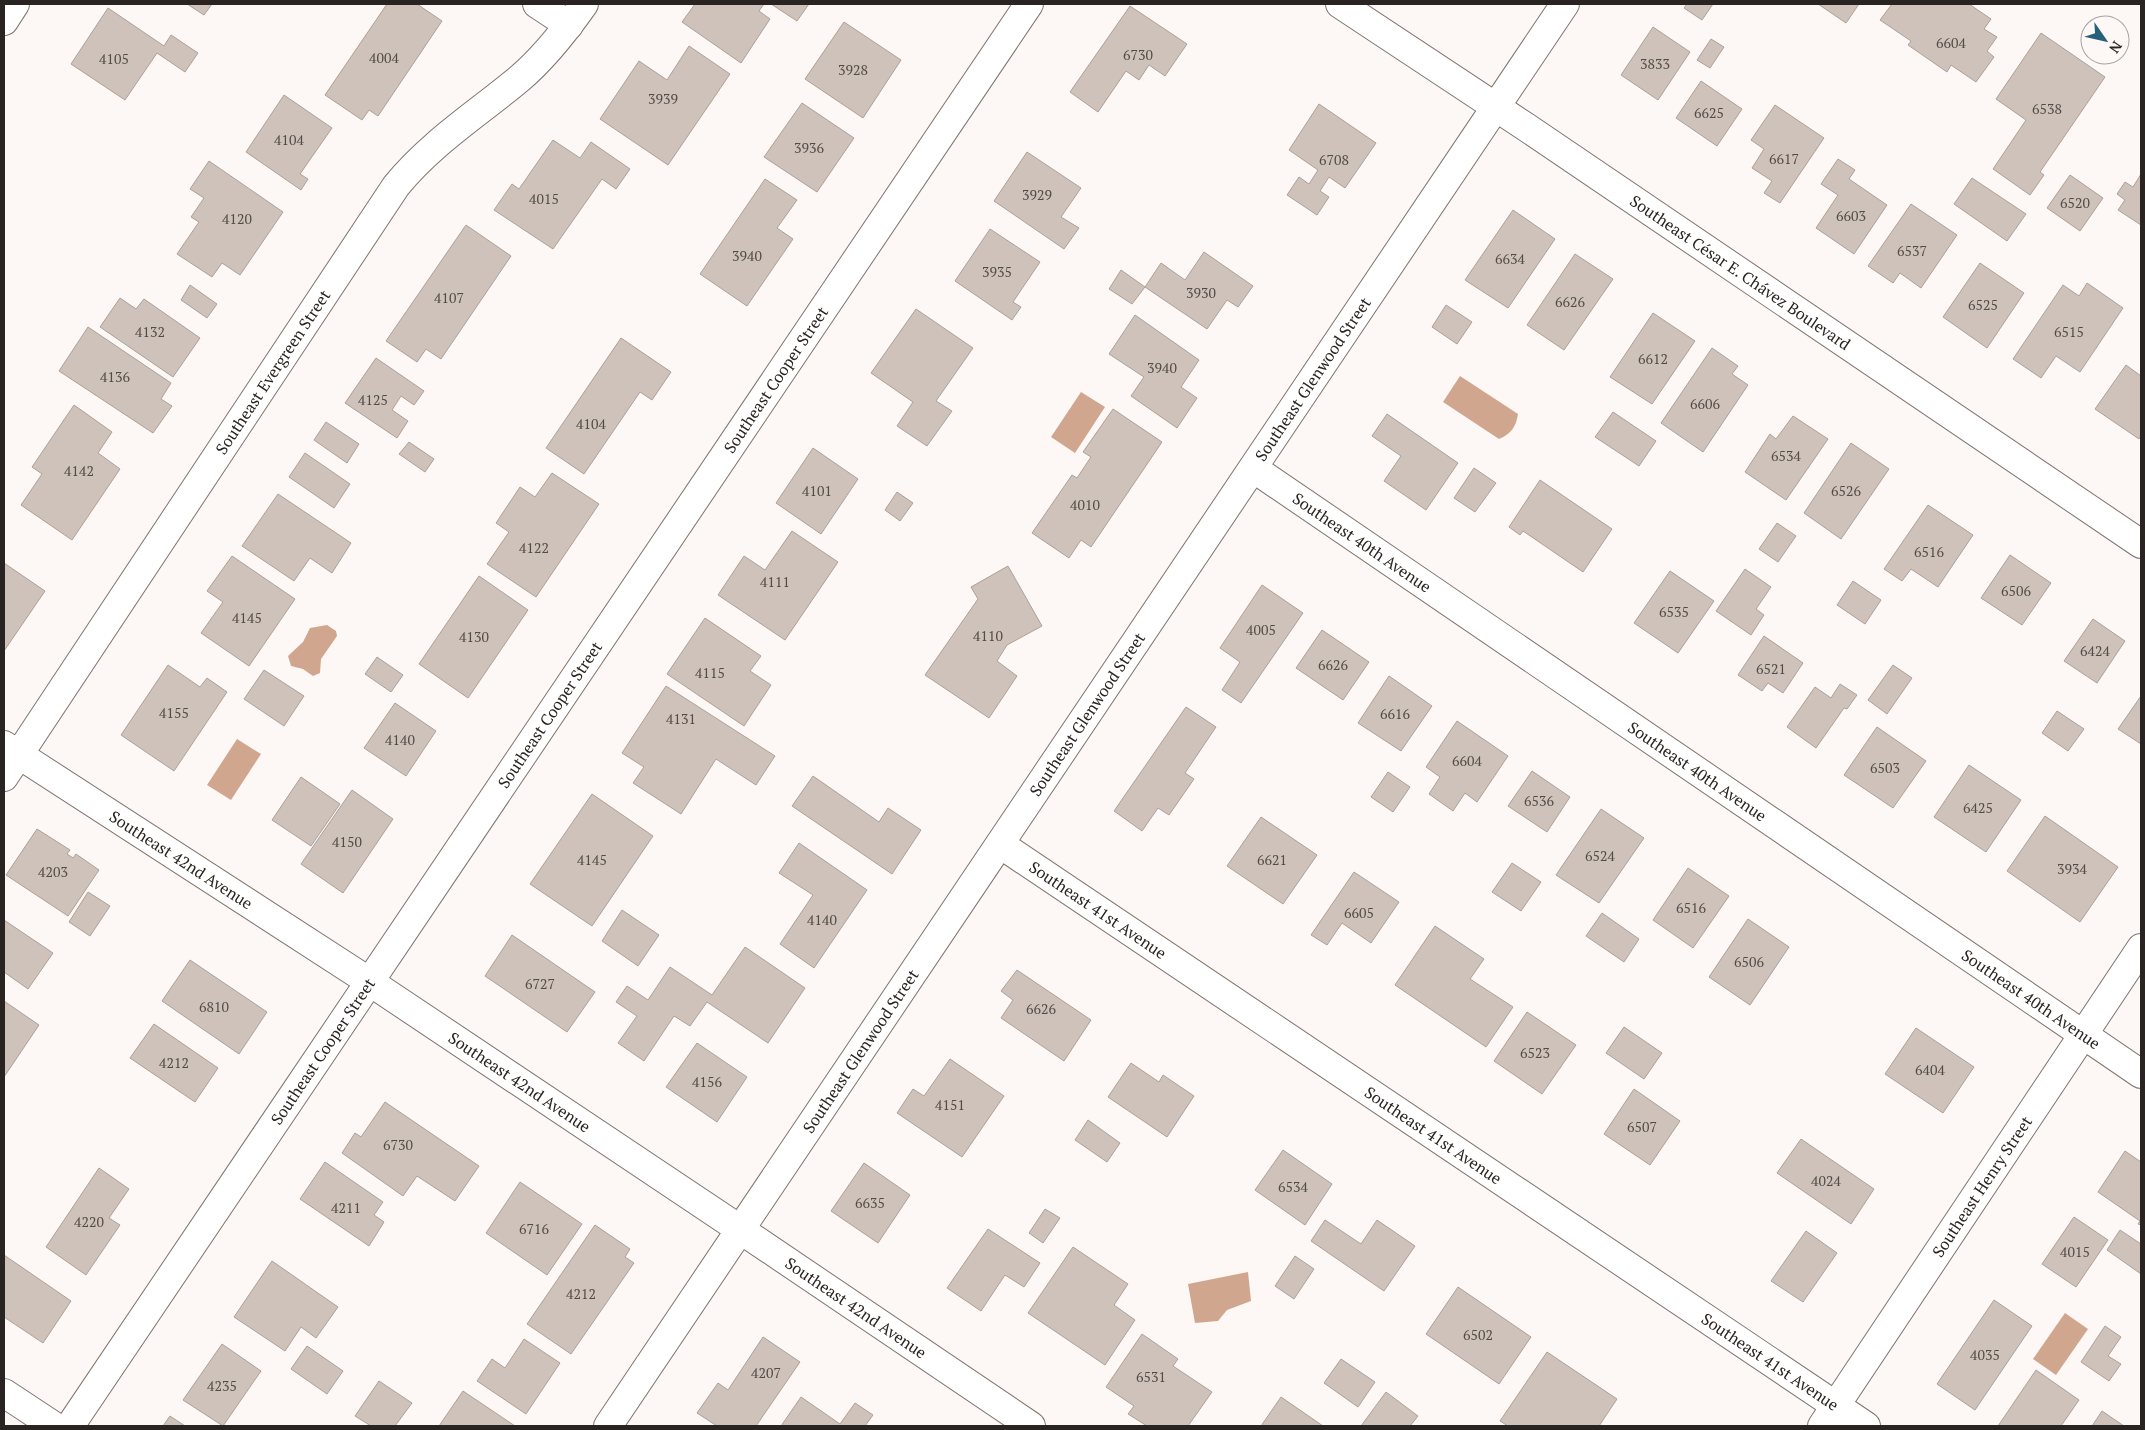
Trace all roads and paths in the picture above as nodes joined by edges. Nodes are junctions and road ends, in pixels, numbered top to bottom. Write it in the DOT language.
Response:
graph roads {
  1 [pos="15,4"];
  2 [pos="537,4"];
  3 [pos="1029,4"];
  4 [pos="1340,4"];
  5 [pos="1565,4"];
  6 [pos="577,14"];
  7 [pos="4,21"];
  8 [pos="1496,107"];
  9 [pos="1253,468"];
  10 [pos="2141,544"];
  11 [pos="11,750"];
  12 [pos="4,777"];
  13 [pos="1000,844"];
  14 [pos="2141,948"];
  15 [pos="370,982"];
  16 [pos="2083,1034"];
  17 [pos="2141,1074"];
  18 [pos="741,1230"];
  19 [pos="4,1393"];
  20 [pos="1830,1416"];
  21 [pos="54,1426"];
  22 [pos="70,1426"];
  23 [pos="608,1426"];
  24 [pos="1031,1426"];
  25 [pos="1866,1426"];
  1 -- 7 [label="street"];
  2 -- 6 [label="street"];
  3 -- 15 [label="street, Southeast Cooper Street"];
  4 -- 8 [label="street, Southeast César E. Chávez Boulevard"];
  5 -- 8 [label="street, Southeast Glenwood Street"];
  6 -- 11 [label="street, Southeast Evergreen Street"];
  8 -- 9 [label="street, Southeast Glenwood Street"];
  8 -- 10 [label="street, Southeast César E. Chávez Boulevard"];
  9 -- 13 [label="street, Southeast Glenwood Street"];
  9 -- 16 [label="street, Southeast 40th Avenue"];
  11 -- 12 [label="street, Southeast Evergreen Street"];
  11 -- 15 [label="street, Southeast 42nd Avenue"];
  13 -- 18 [label="street, Southeast Glenwood Street"];
  13 -- 20 [label="street, Southeast 41st Avenue"];
  14 -- 16 [label="street, Southeast Henry Street"];
  15 -- 18 [label="street, Southeast 42nd Avenue"];
  15 -- 22 [label="street, Southeast Cooper Street"];
  16 -- 17 [label="street, Southeast 40th Avenue"];
  16 -- 20 [label="street, Southeast Henry Street"];
  18 -- 23 [label="street, Southeast Glenwood Street"];
  18 -- 24 [label="street, Southeast 42nd Avenue"];
  19 -- 21 [label="street"];
  20 -- 25 [label="street, Southeast 41st Avenue"];
}
